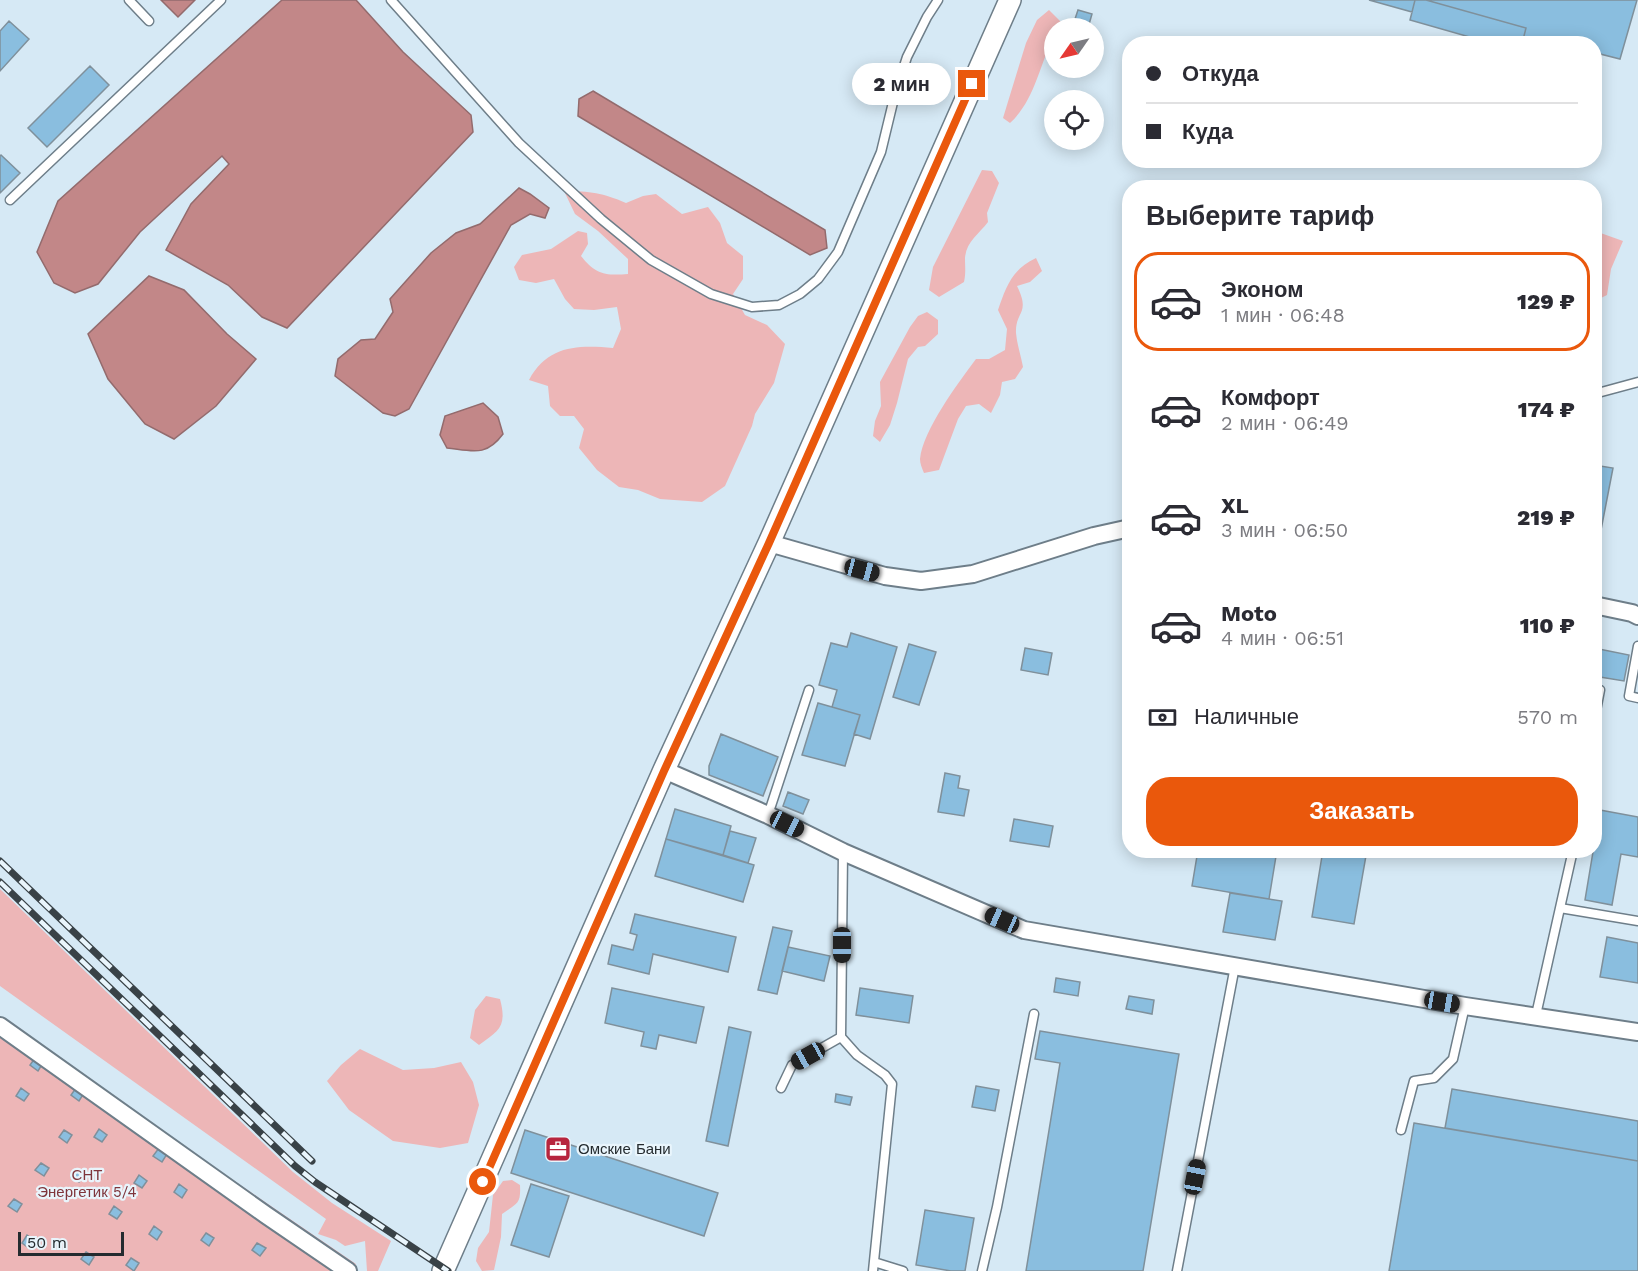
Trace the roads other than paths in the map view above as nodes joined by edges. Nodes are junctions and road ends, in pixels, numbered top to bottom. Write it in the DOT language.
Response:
graph roads {
  1 [pos="129,0"];
  2 [pos="221,0"];
  3 [pos="391,0"];
  4 [pos="938,0"];
  5 [pos="1010,0"];
  6 [pos="149,21"];
  7 [pos="10,200"];
  8 [pos="1638,382"];
  9 [pos="1602,392"];
  10 [pos="1122,530"];
  11 [pos="769,543"];
  12 [pos="1602,607"];
  13 [pos="1638,616"];
  14 [pos="1638,646"];
  15 [pos="809,690"];
  16 [pos="1638,698"];
  17 [pos="664,771"];
  18 [pos="768,815"];
  19 [pos="843,852"];
  20 [pos="1571,858"];
  21 [pos="1560,908"];
  22 [pos="1638,921"];
  23 [pos="1235,965"];
  24 [pos="1465,1006"];
  25 [pos="1034,1014"];
  26 [pos="1536,1015"];
  27 [pos="0,1026"];
  28 [pos="1638,1032"];
  29 [pos="841,1037"];
  30 [pos="781,1089"];
  31 [pos="1401,1130"];
  32 [pos="873,1267"];
  33 [pos="348,1271"];
  34 [pos="443,1271"];
  35 [pos="903,1271"];
  36 [pos="982,1271"];
  37 [pos="1177,1271"];
  1 -- 6 [label="lane"];
  2 -- 7 [label="lane"];
  3 -- 4 [label="lane"];
  5 -- 11 [label="street"];
  8 -- 9 [label="lane"];
  10 -- 11 [label="street"];
  11 -- 17 [label="street"];
  12 -- 13 [label="street"];
  14 -- 16 [label="lane"];
  15 -- 18 [label="lane"];
  17 -- 18 [label="street"];
  17 -- 34 [label="street"];
  18 -- 19 [label="street"];
  19 -- 23 [label="street"];
  19 -- 29 [label="lane"];
  20 -- 21 [label="lane"];
  21 -- 22 [label="lane"];
  21 -- 26 [label="lane"];
  23 -- 24 [label="street"];
  23 -- 37 [label="lane"];
  24 -- 26 [label="street"];
  24 -- 31 [label="lane"];
  25 -- 36 [label="lane"];
  26 -- 28 [label="street"];
  27 -- 33 [label="street"];
  29 -- 30 [label="lane"];
  29 -- 32 [label="lane"];
  32 -- 35 [label="lane"];
}
